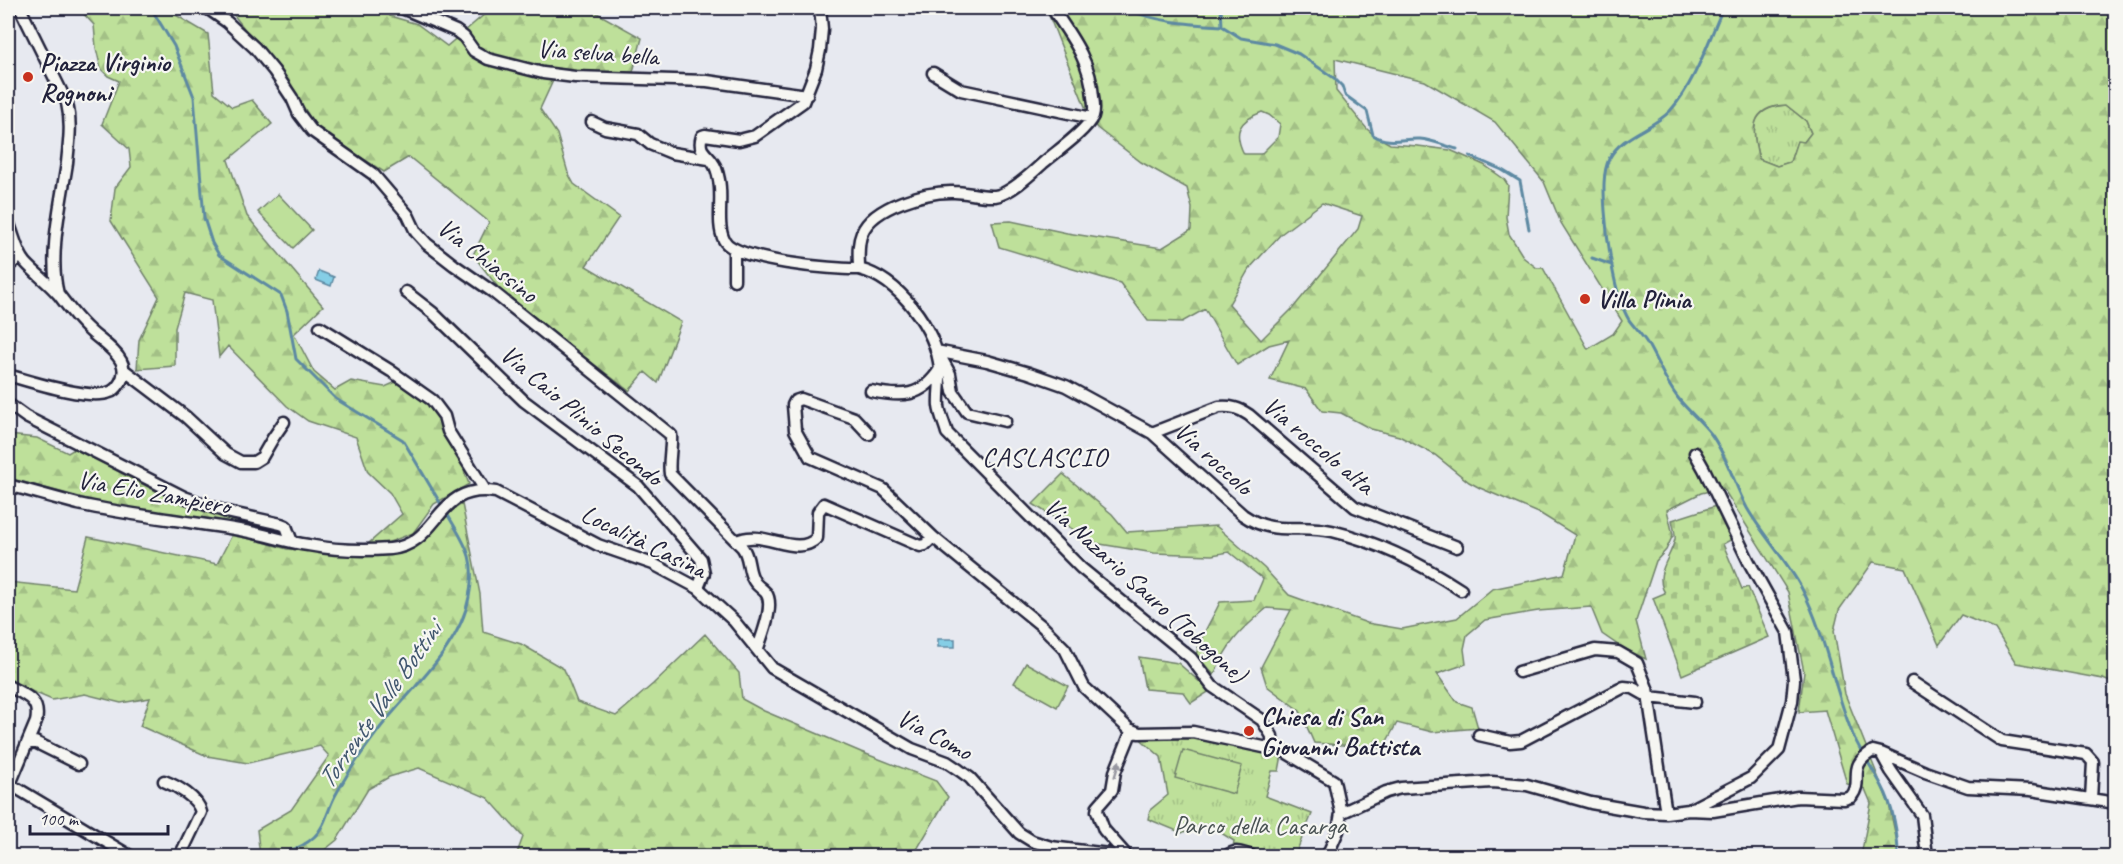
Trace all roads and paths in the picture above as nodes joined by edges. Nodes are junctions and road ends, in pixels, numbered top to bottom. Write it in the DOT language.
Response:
graph roads {
  1 [pos="207,8"];
  2 [pos="224,8"];
  3 [pos="402,8"];
  4 [pos="820,8"];
  5 [pos="1052,8"];
  6 [pos="17,9"];
  7 [pos="8,12"];
  8 [pos="223,20"];
  9 [pos="933,73"];
  10 [pos="807,95"];
  11 [pos="1092,117"];
  12 [pos="592,122"];
  13 [pos="710,159"];
  14 [pos="8,222"];
  15 [pos="734,250"];
  16 [pos="21,256"];
  17 [pos="53,264"];
  18 [pos="8,266"];
  19 [pos="30,267"];
  20 [pos="859,269"];
  21 [pos="734,280"];
  22 [pos="406,292"];
  23 [pos="58,294"];
  24 [pos="320,327"];
  25 [pos="936,351"];
  26 [pos="940,369"];
  27 [pos="124,370"];
  28 [pos="8,375"];
  29 [pos="871,391"];
  30 [pos="8,404"];
  31 [pos="1005,420"];
  32 [pos="284,422"];
  33 [pos="1152,433"];
  34 [pos="868,434"];
  35 [pos="1695,453"];
  36 [pos="8,485"];
  37 [pos="485,490"];
  38 [pos="933,537"];
  39 [pos="737,541"];
  40 [pos="292,542"];
  41 [pos="1457,547"];
  42 [pos="698,588"];
  43 [pos="1461,590"];
  44 [pos="758,648"];
  45 [pos="1519,672"];
  46 [pos="1912,682"];
  47 [pos="8,686"];
  48 [pos="1649,697"];
  49 [pos="1695,702"];
  50 [pos="1135,732"];
  51 [pos="1479,735"];
  52 [pos="27,744"];
  53 [pos="1272,744"];
  54 [pos="1877,752"];
  55 [pos="79,764"];
  56 [pos="164,781"];
  57 [pos="9,784"];
  58 [pos="2091,799"];
  59 [pos="2115,803"];
  60 [pos="1689,810"];
  61 [pos="1341,813"];
  62 [pos="1666,813"];
  63 [pos="130,856"];
  64 [pos="180,856"];
  65 [pos="1126,856"];
  66 [pos="1227,856"];
  67 [pos="1252,856"];
  68 [pos="1326,856"];
  69 [pos="1927,856"];
  1 -- 8 [label="street, Via Chiassino"];
  2 -- 8 [label="street"];
  3 -- 10 [label="street, Via selva bella"];
  4 -- 10 [label="street"];
  5 -- 11 [label="street"];
  6 -- 7 [label="street"];
  6 -- 17 [label="street"];
  8 -- 39 [label="street, Via Chiassino"];
  9 -- 11 [label="street"];
  10 -- 13 [label="street"];
  11 -- 20 [label="street"];
  12 -- 13 [label="street"];
  13 -- 15 [label="street"];
  14 -- 16 [label="street"];
  15 -- 20 [label="street"];
  15 -- 21 [label="street"];
  16 -- 18 [label="street"];
  16 -- 19 [label="street"];
  17 -- 19 [label="street"];
  17 -- 23 [label="street"];
  19 -- 23 [label="street"];
  20 -- 25 [label="street, Via Nazario Sauro (Tobogone)"];
  22 -- 42 [label="street, Via Caio Plinio Secondo"];
  23 -- 27 [label="street"];
  24 -- 37 [label="street"];
  25 -- 26 [label="street, Via Nazario Sauro (Tobogone)"];
  25 -- 31 [label="street"];
  25 -- 33 [label="street, Via roccolo"];
  26 -- 29 [label="street"];
  26 -- 53 [label="street, Via Nazario Sauro (Tobogone)"];
  27 -- 28 [label="street"];
  27 -- 32 [label="street"];
  30 -- 40 [label="street"];
  33 -- 41 [label="street, Via roccolo alta"];
  33 -- 43 [label="street, Via roccolo"];
  34 -- 38 [label="street"];
  35 -- 60 [label="street"];
  36 -- 40 [label="street, Via Elio Zampiero"];
  37 -- 40 [label="street, Via Elio Zampiero"];
  37 -- 42 [label="street, Località Casina"];
  38 -- 39 [label="street, Località Casina"];
  38 -- 50 [label="street"];
  39 -- 44 [label="street, Località Casina"];
  42 -- 44 [label="street, Località Casina"];
  44 -- 65 [label="street, Via Como"];
  45 -- 48 [label="street"];
  46 -- 58 [label="street"];
  47 -- 52 [label="street"];
  48 -- 49 [label="street"];
  48 -- 51 [label="street"];
  48 -- 62 [label="street"];
  50 -- 53 [label="street"];
  65 -- 50 [label="street, one-way"];
  52 -- 55 [label="street"];
  52 -- 57 [label="street"];
  53 -- 61 [label="street"];
  54 -- 58 [label="street"];
  54 -- 60 [label="street"];
  54 -- 69 [label="street"];
  56 -- 64 [label="street"];
  57 -- 63 [label="street"];
  58 -- 59 [label="street"];
  60 -- 62 [label="street"];
  61 -- 62 [label="street"];
  61 -- 68 [label="street"];
  66 -- 67 [label="street"];
}
